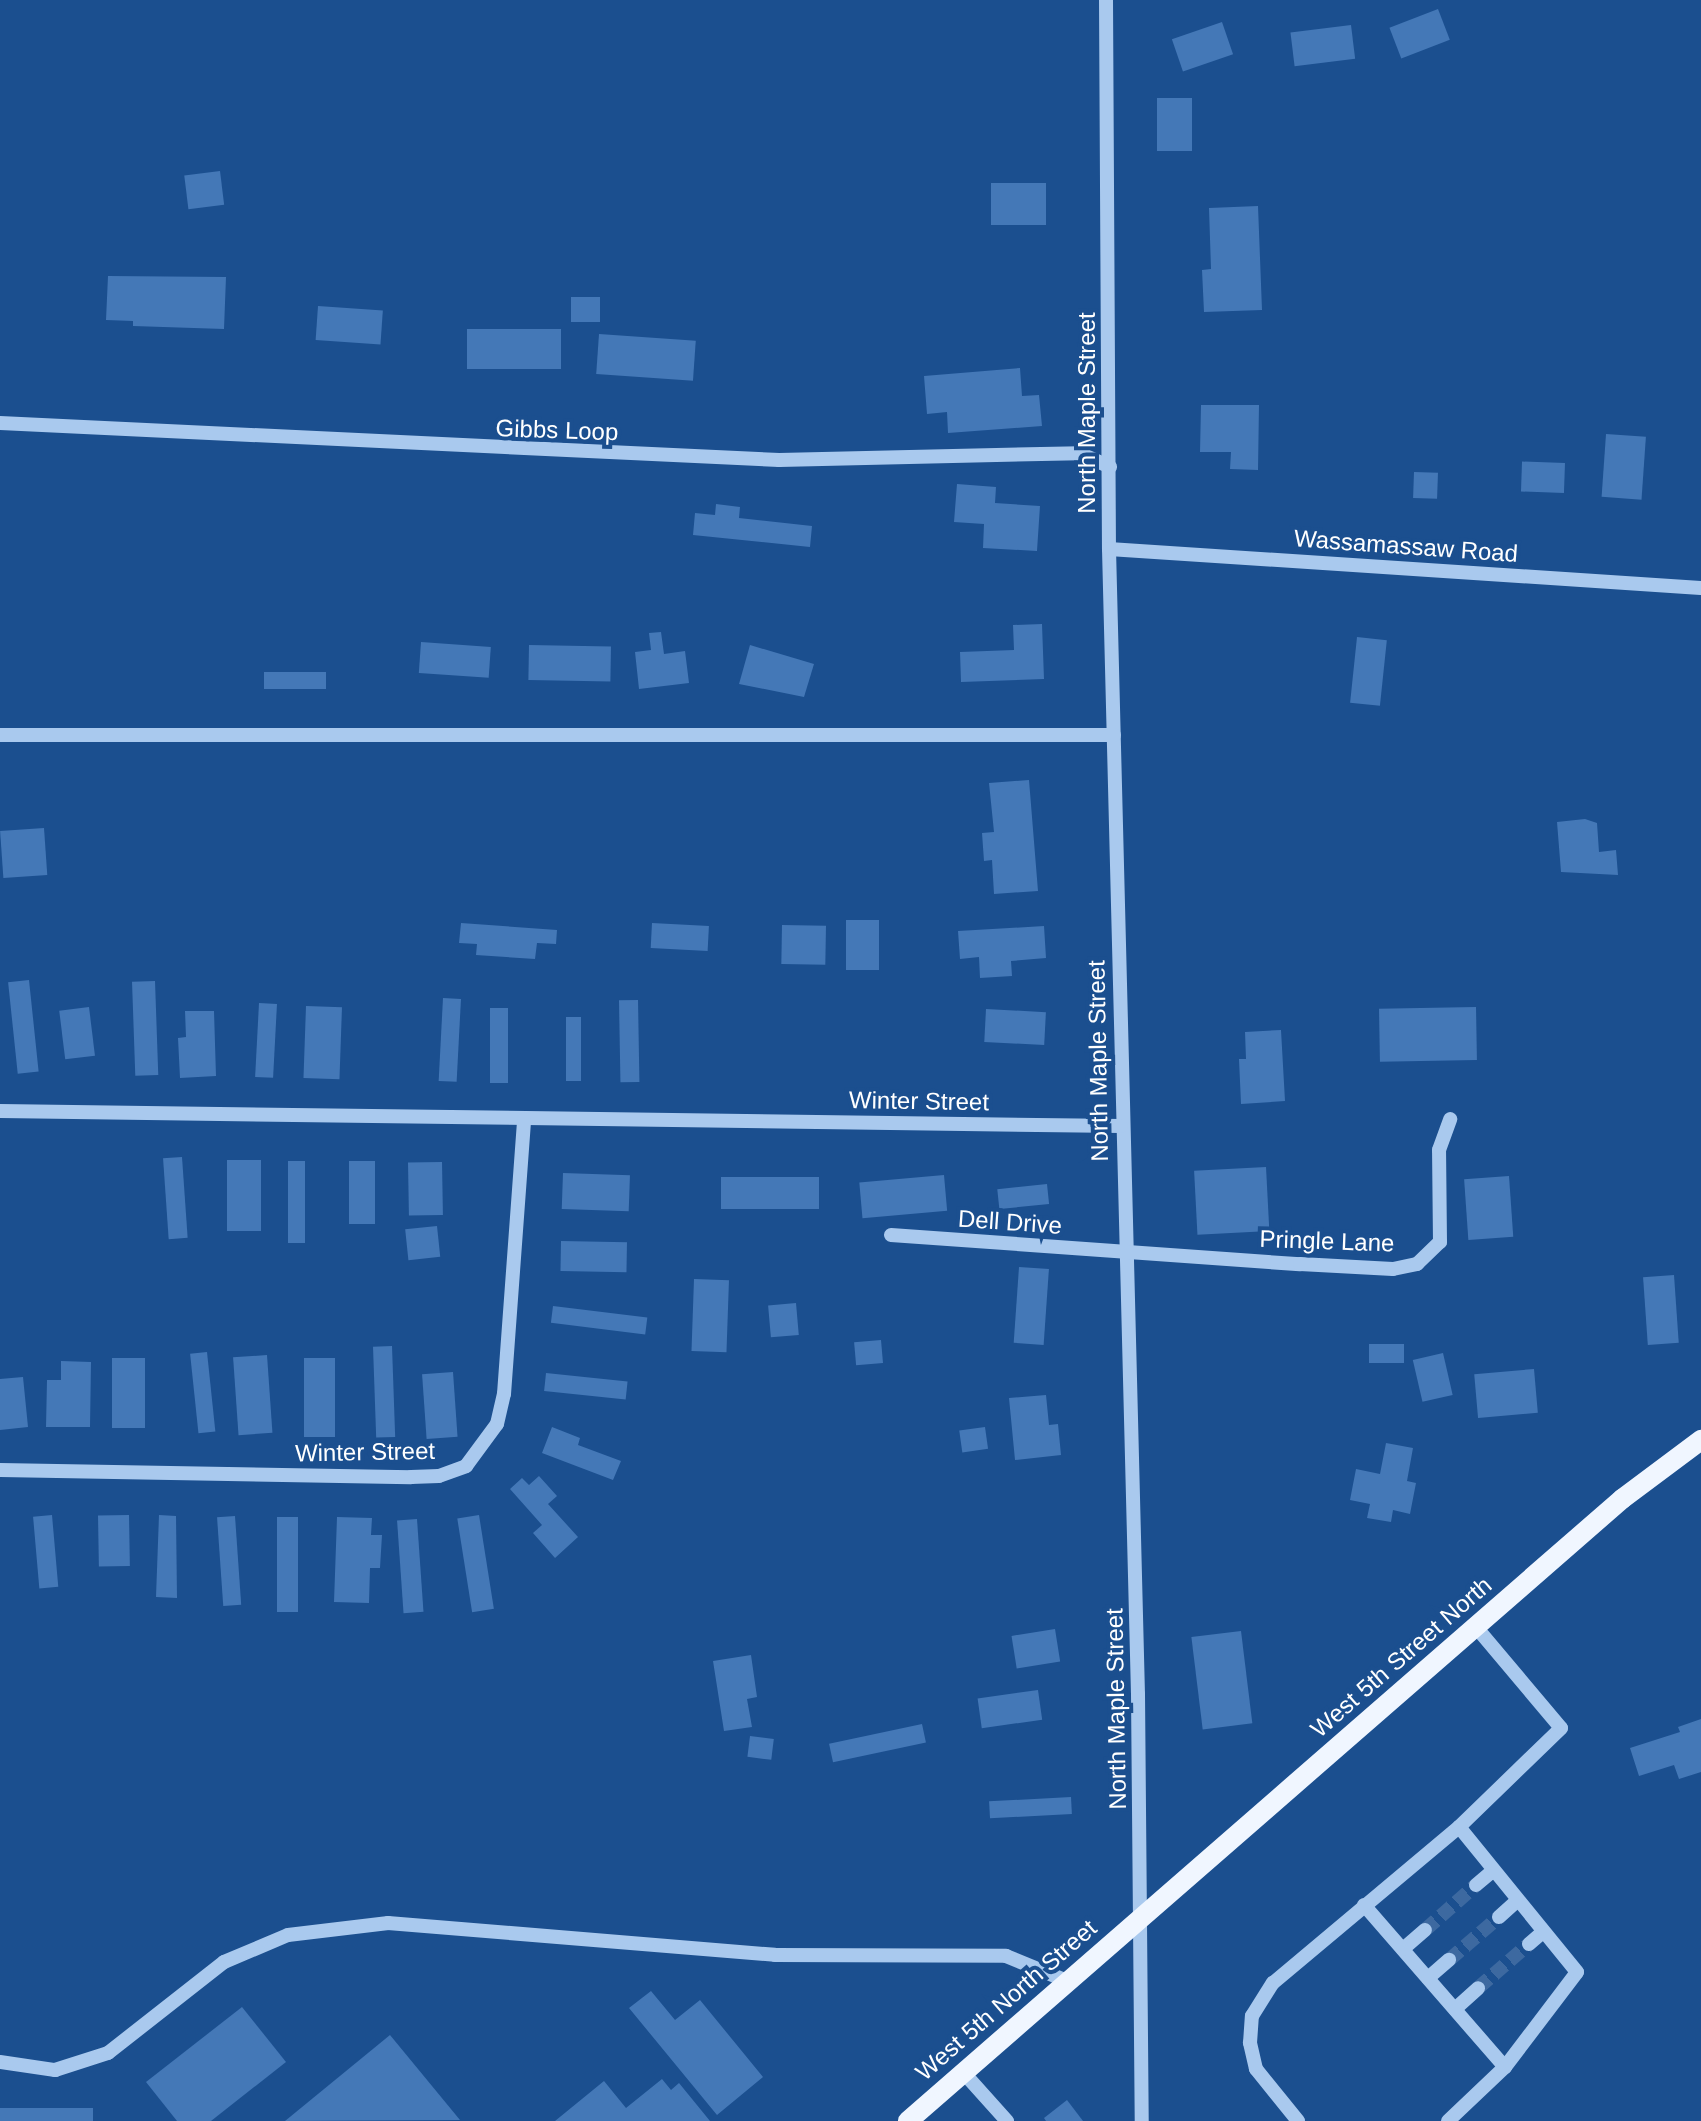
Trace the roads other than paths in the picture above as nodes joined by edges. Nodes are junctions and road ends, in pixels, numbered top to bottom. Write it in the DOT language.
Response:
graph roads {
  1 [pos="1106,0"];
  2 [pos="0,423"];
  3 [pos="1110,467"];
  4 [pos="1109,549"];
  5 [pos="1701,588"];
  6 [pos="0,735"];
  7 [pos="1114,735"];
  8 [pos="0,1111"];
  9 [pos="1450,1119"];
  10 [pos="524,1120"];
  11 [pos="1121,1126"];
  12 [pos="891,1235"];
  13 [pos="1126,1252"];
  14 [pos="1701,1440"];
  15 [pos="0,1470"];
  16 [pos="1475,1626"];
  17 [pos="1459,1827"];
  18 [pos="1494,1870"];
  19 [pos="1476,1885"];
  20 [pos="1518,1900"];
  21 [pos="1364,1905"];
  22 [pos="1499,1917"];
  23 [pos="1138,1918"];
  24 [pos="1425,1930"];
  25 [pos="1543,1932"];
  26 [pos="1529,1944"];
  27 [pos="1403,1949"];
  28 [pos="1449,1960"];
  29 [pos="1428,1978"];
  30 [pos="1067,1981"];
  31 [pos="1478,1988"];
  32 [pos="1455,2009"];
  33 [pos="0,2062"];
  34 [pos="1505,2067"];
  35 [pos="963,2072"];
  36 [pos="908,2121"];
  37 [pos="1007,2121"];
  38 [pos="1142,2121"];
  39 [pos="1298,2121"];
  40 [pos="1448,2121"];
  1 -- 3 [label="street, North Maple Street"];
  2 -- 3 [label="street, Gibbs Loop"];
  3 -- 4 [label="street, North Maple Street"];
  4 -- 5 [label="street, Wassamassaw Road"];
  4 -- 7 [label="street, North Maple Street"];
  6 -- 7 [label="street"];
  7 -- 11 [label="street, North Maple Street"];
  8 -- 10 [label="street, Winter Street"];
  9 -- 13 [label="street, Pringle Lane"];
  10 -- 11 [label="street, Winter Street"];
  10 -- 15 [label="street, Winter Street"];
  11 -- 13 [label="street, North Maple Street"];
  12 -- 13 [label="street, Dell Drive"];
  13 -- 23 [label="street, North Maple Street"];
  14 -- 16 [label="main road, West 5th Street North"];
  16 -- 17 [label="street"];
  16 -- 23 [label="main road, West 5th Street North"];
  17 -- 18 [label="street"];
  17 -- 21 [label="street"];
  18 -- 19 [label="street"];
  18 -- 20 [label="street"];
  20 -- 22 [label="street"];
  20 -- 25 [label="street"];
  21 -- 27 [label="street"];
  21 -- 39 [label="street"];
  23 -- 30 [label="main road, West 5th North Street"];
  23 -- 38 [label="street, North Maple Street"];
  24 -- 27 [label="street"];
  25 -- 26 [label="street"];
  25 -- 34 [label="street"];
  27 -- 29 [label="street"];
  28 -- 29 [label="street"];
  29 -- 32 [label="street"];
  30 -- 33 [label="street"];
  30 -- 35 [label="main road, West 5th North Street"];
  31 -- 32 [label="street"];
  32 -- 34 [label="street"];
  34 -- 40 [label="street"];
  35 -- 36 [label="main road, West 5th North Street"];
  35 -- 37 [label="street"];
}
